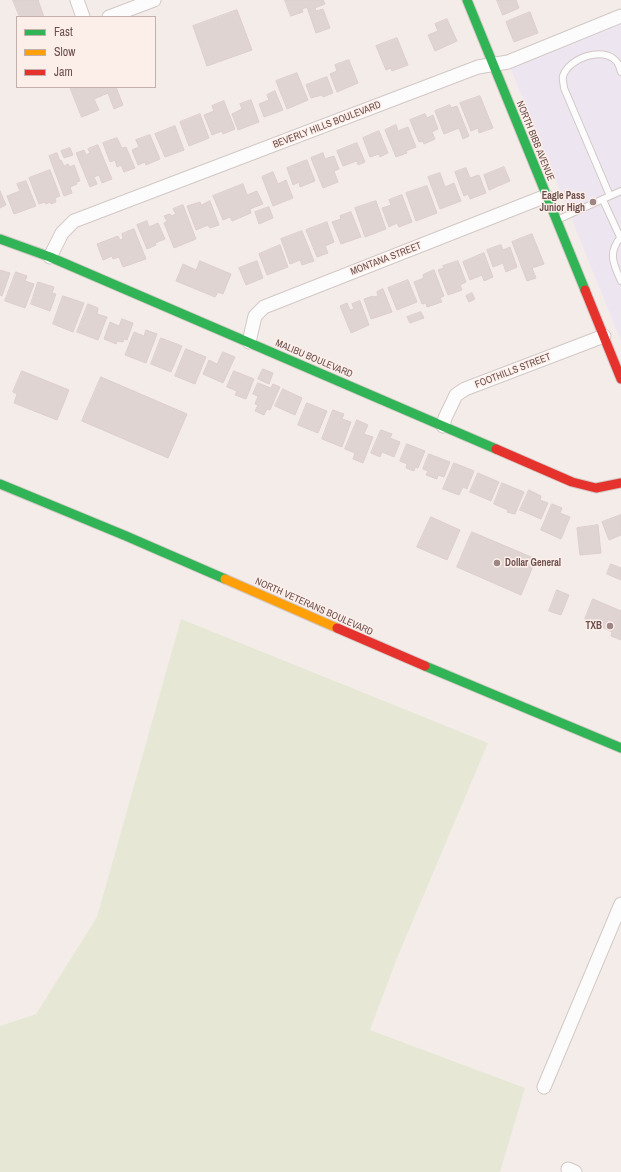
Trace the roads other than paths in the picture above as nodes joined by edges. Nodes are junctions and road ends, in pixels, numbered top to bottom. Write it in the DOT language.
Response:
graph roads {
  1 [pos="77,0"];
  2 [pos="154,0"];
  3 [pos="467,0"];
  4 [pos="83,16"];
  5 [pos="112,16"];
  6 [pos="621,16"];
  7 [pos="493,65"];
  8 [pos="621,72"];
  9 [pos="621,191"];
  10 [pos="546,196"];
  11 [pos="610,196"];
  12 [pos="603,200"];
  13 [pos="556,220"];
  14 [pos="621,237"];
  15 [pos="0,239"];
  16 [pos="50,257"];
  17 [pos="621,282"];
  18 [pos="604,336"];
  19 [pos="248,342"];
  20 [pos="621,379"];
  21 [pos="443,426"];
  22 [pos="621,483"];
  23 [pos="0,484"];
  24 [pos="621,748"];
  25 [pos="621,904"];
  26 [pos="544,1087"];
  1 -- 4 [label="street"];
  2 -- 5 [label="street"];
  3 -- 7 [label="main road, NORTH BIBB AVENUE"];
  6 -- 7 [label="street, BEVERLY HILLS BOULEVARD"];
  7 -- 10 [label="main road, NORTH BIBB AVENUE"];
  7 -- 16 [label="street, BEVERLY HILLS BOULEVARD"];
  8 -- 11 [label="lane"];
  9 -- 11 [label="lane"];
  10 -- 13 [label="main road, NORTH BIBB AVENUE"];
  10 -- 19 [label="street, MONTANA STREET"];
  11 -- 12 [label="lane"];
  12 -- 13 [label="lane"];
  12 -- 14 [label="lane"];
  13 -- 18 [label="main road, NORTH BIBB AVENUE"];
  14 -- 17 [label="lane"];
  15 -- 16 [label="main road, MALIBU BOULEVARD"];
  16 -- 19 [label="main road, MALIBU BOULEVARD"];
  18 -- 20 [label="main road, NORTH BIBB AVENUE"];
  18 -- 21 [label="street, FOOTHILLS STREET"];
  19 -- 21 [label="main road, MALIBU BOULEVARD"];
  21 -- 22 [label="main road, MALIBU BOULEVARD"];
  23 -- 24 [label="main road, NORTH VETERANS BOULEVARD"];
  25 -- 26 [label="street"];
}
